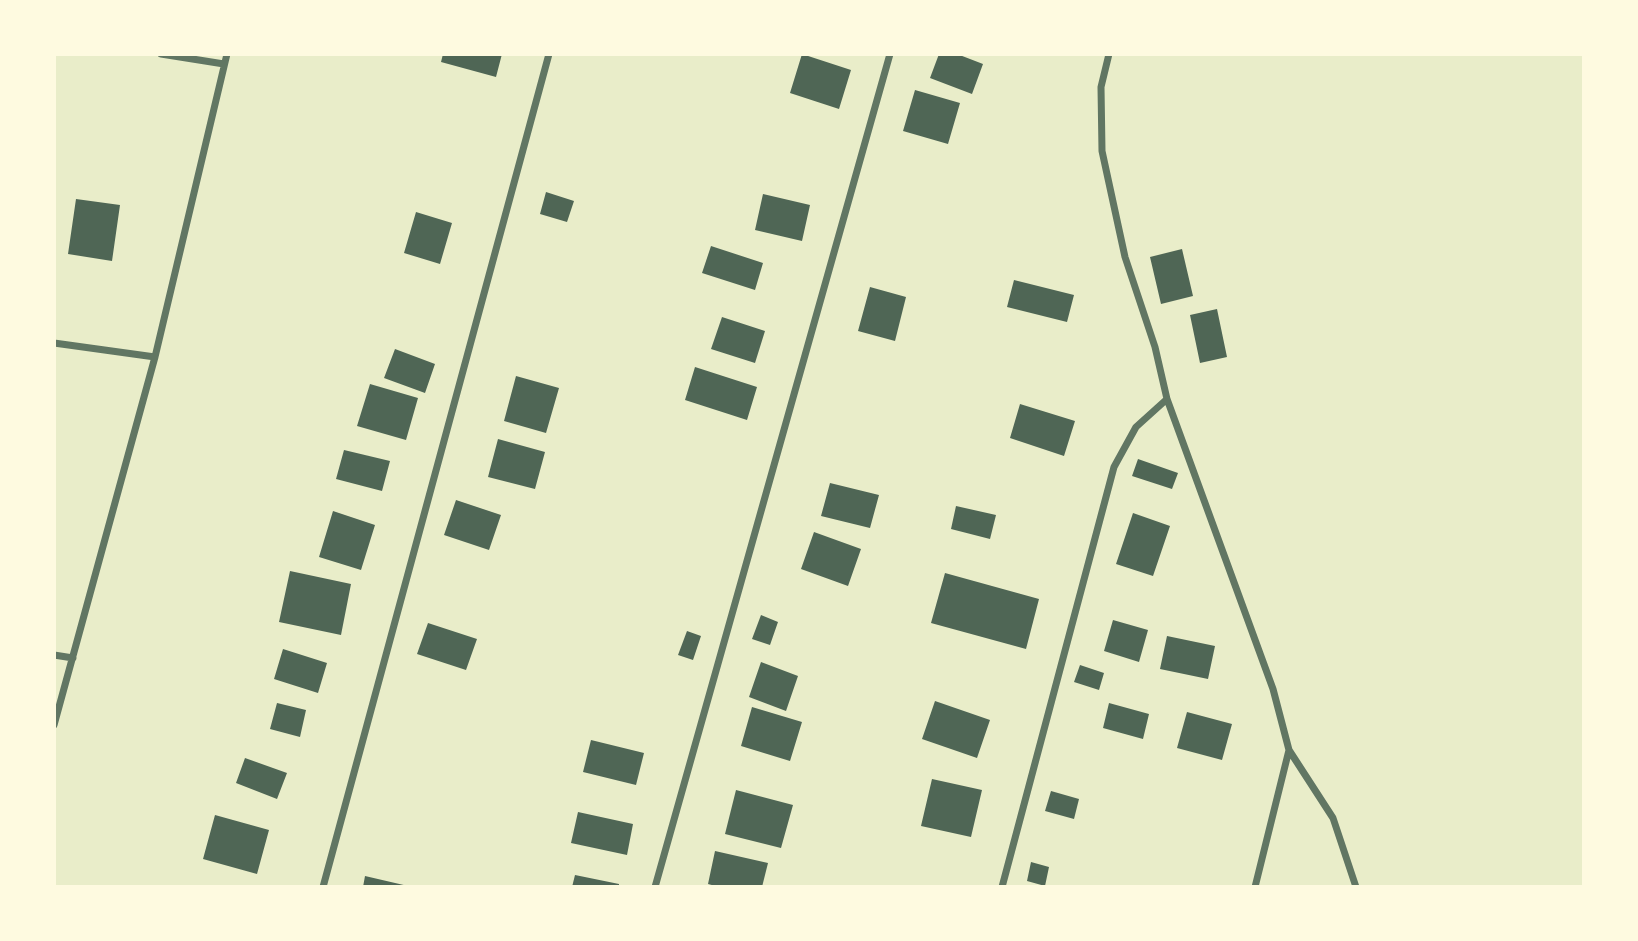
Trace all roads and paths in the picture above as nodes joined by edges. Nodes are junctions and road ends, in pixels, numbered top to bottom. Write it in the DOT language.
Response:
graph roads {
  1 [pos="162,54"];
  2 [pos="227,54"];
  3 [pos="549,54"];
  4 [pos="890,54"];
  5 [pos="1109,54"];
  6 [pos="224,64"];
  7 [pos="54,343"];
  8 [pos="155,357"];
  9 [pos="1167,399"];
  10 [pos="54,655"];
  11 [pos="73,658"];
  12 [pos="54,725"];
  13 [pos="1289,750"];
  14 [pos="323,887"];
  15 [pos="655,887"];
  16 [pos="1002,887"];
  17 [pos="1255,887"];
  18 [pos="1356,887"];
  1 -- 6 [label="street"];
  2 -- 6 [label="street"];
  3 -- 14 [label="street"];
  4 -- 15 [label="street"];
  5 -- 9 [label="street"];
  6 -- 8 [label="street"];
  7 -- 8 [label="street"];
  8 -- 11 [label="street"];
  9 -- 13 [label="street"];
  9 -- 16 [label="street"];
  10 -- 11 [label="street"];
  11 -- 12 [label="street"];
  13 -- 17 [label="street"];
  13 -- 18 [label="street"];
}
